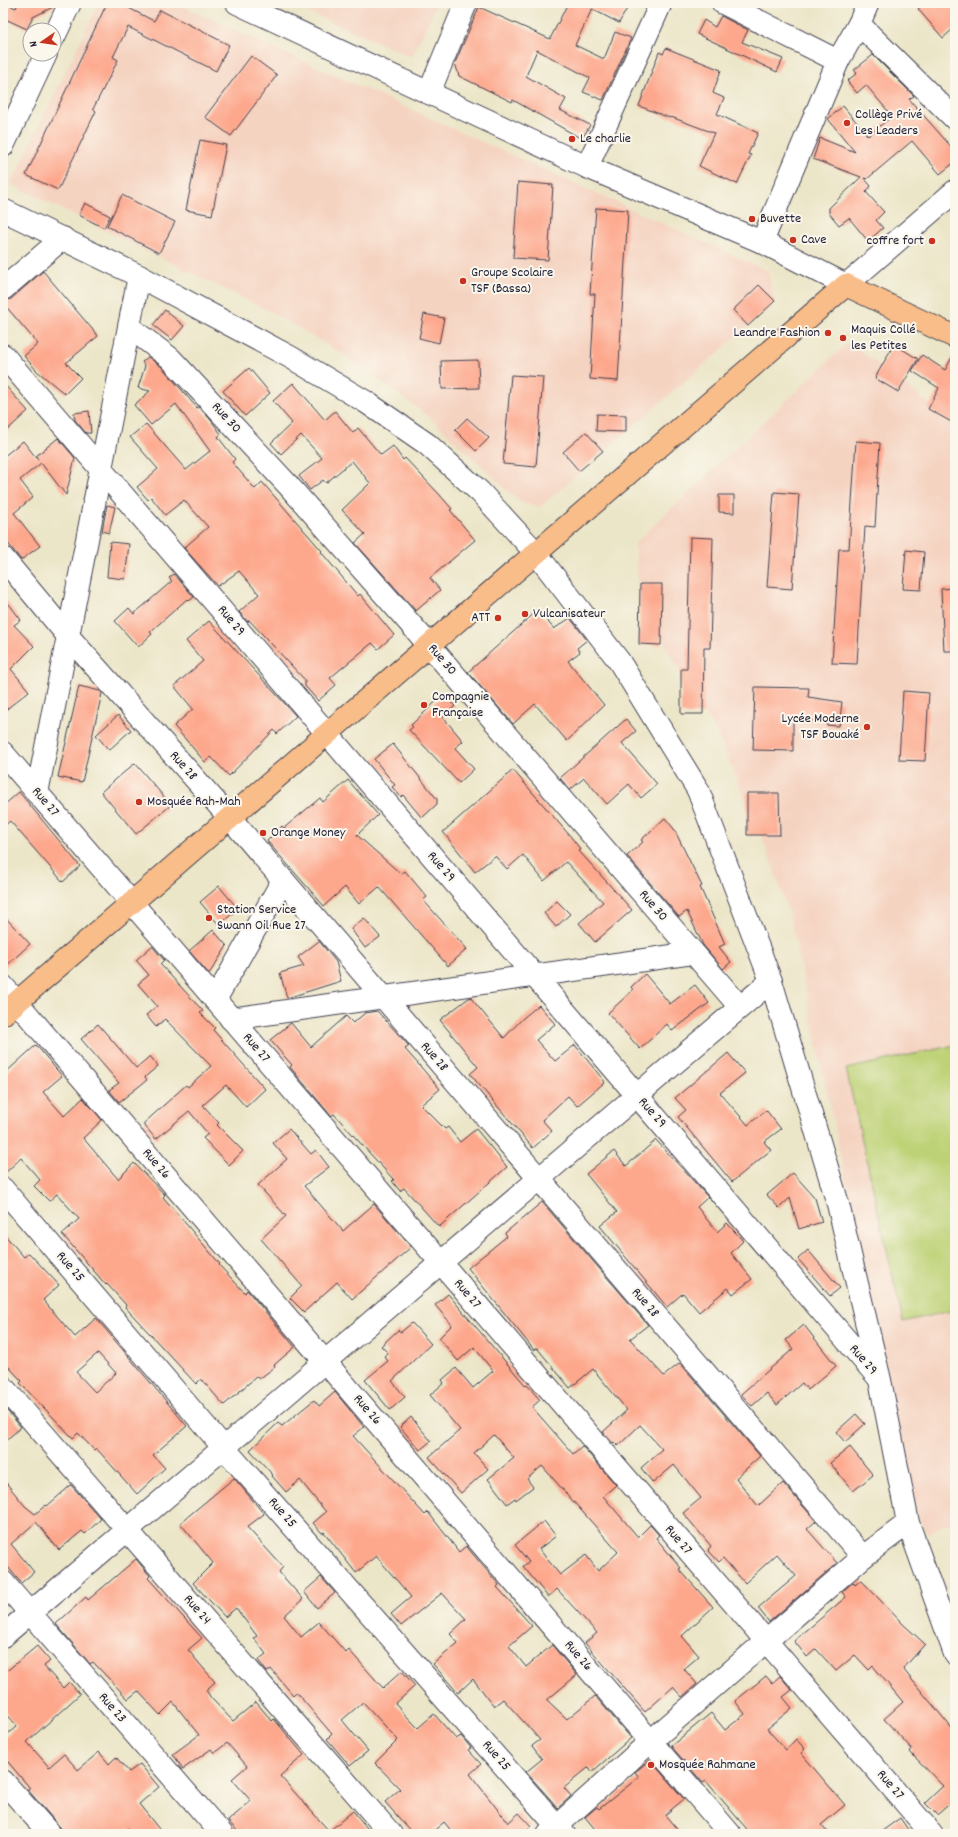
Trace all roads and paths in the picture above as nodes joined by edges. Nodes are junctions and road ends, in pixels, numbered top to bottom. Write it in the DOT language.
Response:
graph roads {
  1 [pos="70,3"];
  2 [pos="237,3"];
  3 [pos="466,3"];
  4 [pos="661,3"];
  5 [pos="723,3"];
  6 [pos="868,3"];
  7 [pos="61,22"];
  8 [pos="859,24"];
  9 [pos="838,61"];
  10 [pos="42,62"];
  11 [pos="429,93"];
  12 [pos="955,119"];
  13 [pos="3,146"];
  14 [pos="587,167"];
  15 [pos="955,191"];
  16 [pos="3,210"];
  17 [pos="63,238"];
  18 [pos="762,242"];
  19 [pos="139,276"];
  20 [pos="846,285"];
  21 [pos="3,289"];
  22 [pos="129,327"];
  23 [pos="955,337"];
  24 [pos="3,355"];
  25 [pos="101,468"];
  26 [pos="536,553"];
  27 [pos="3,558"];
  28 [pos="68,636"];
  29 [pos="430,645"];
  30 [pos="327,734"];
  31 [pos="3,753"];
  32 [pos="37,793"];
  33 [pos="230,818"];
  34 [pos="283,880"];
  35 [pos="132,903"];
  36 [pos="694,953"];
  37 [pos="534,976"];
  38 [pos="771,981"];
  39 [pos="383,997"];
  40 [pos="215,1000"];
  41 [pos="8,1001"];
  42 [pos="740,1007"];
  43 [pos="231,1019"];
  44 [pos="637,1095"];
  45 [pos="539,1179"];
  46 [pos="3,1189"];
  47 [pos="441,1263"];
  48 [pos="325,1361"];
  49 [pos="880,1380"];
  50 [pos="3,1387"];
  51 [pos="224,1448"];
  52 [pos="908,1523"];
  53 [pos="128,1530"];
  54 [pos="864,1557"];
  55 [pos="3,1582"];
  56 [pos="30,1613"];
  57 [pos="3,1636"];
  58 [pos="766,1641"];
  59 [pos="955,1654"];
  60 [pos="651,1741"];
  61 [pos="3,1781"];
  62 [pos="556,1831"];
  63 [pos="50,1834"];
  64 [pos="222,1834"];
  65 [pos="391,1834"];
  66 [pos="730,1834"];
  67 [pos="932,1834"];
  1 -- 7 [label="street"];
  2 -- 11 [label="street"];
  3 -- 11 [label="street"];
  4 -- 14 [label="street"];
  5 -- 9 [label="street"];
  6 -- 8 [label="street"];
  8 -- 9 [label="street"];
  8 -- 12 [label="street"];
  9 -- 18 [label="street"];
  10 -- 13 [label="street"];
  11 -- 14 [label="street"];
  14 -- 18 [label="street"];
  15 -- 20 [label="street"];
  16 -- 17 [label="street"];
  17 -- 19 [label="street"];
  17 -- 21 [label="street"];
  18 -- 20 [label="street"];
  19 -- 22 [label="street"];
  19 -- 26 [label="street"];
  20 -- 23 [label="main road"];
  20 -- 26 [label="main road"];
  22 -- 25 [label="street"];
  22 -- 29 [label="street, Rue 30"];
  24 -- 25 [label="street, Rue 29"];
  25 -- 28 [label="street"];
  25 -- 30 [label="street, Rue 29"];
  26 -- 29 [label="main road"];
  26 -- 38 [label="street"];
  27 -- 28 [label="street, Rue 28"];
  28 -- 32 [label="street"];
  28 -- 33 [label="street, Rue 28"];
  29 -- 30 [label="main road"];
  29 -- 36 [label="street, Rue 30"];
  30 -- 33 [label="main road"];
  30 -- 37 [label="street, Rue 29"];
  31 -- 32 [label="street, Rue 27"];
  32 -- 35 [label="street, Rue 27"];
  33 -- 34 [label="street, Rue 28"];
  33 -- 35 [label="main road"];
  34 -- 39 [label="street, Rue 28"];
  34 -- 40 [label="street"];
  35 -- 40 [label="street, Rue 27"];
  35 -- 41 [label="main road"];
  36 -- 37 [label="street"];
  36 -- 42 [label="street, Rue 30"];
  37 -- 39 [label="street"];
  37 -- 44 [label="street, Rue 29"];
  38 -- 42 [label="street"];
  38 -- 49 [label="street"];
  39 -- 43 [label="street"];
  39 -- 45 [label="street, Rue 28"];
  40 -- 43 [label="street, Rue 27"];
  41 -- 48 [label="street, Rue 26"];
  42 -- 44 [label="street"];
  43 -- 47 [label="street, Rue 27"];
  44 -- 45 [label="street"];
  44 -- 49 [label="street, Rue 29"];
  45 -- 47 [label="street"];
  45 -- 54 [label="street, Rue 28"];
  46 -- 51 [label="street, Rue 25"];
  47 -- 48 [label="street"];
  47 -- 58 [label="street, Rue 27"];
  48 -- 51 [label="street"];
  48 -- 60 [label="street, Rue 26"];
  49 -- 52 [label="street"];
  50 -- 53 [label="street, Rue 24"];
  51 -- 53 [label="street"];
  51 -- 62 [label="street, Rue 25"];
  52 -- 54 [label="street"];
  52 -- 59 [label="street"];
  53 -- 56 [label="street"];
  53 -- 65 [label="street, Rue 24"];
  54 -- 58 [label="street"];
  55 -- 56 [label="street, Rue 23"];
  56 -- 57 [label="street"];
  56 -- 64 [label="street, Rue 23"];
  58 -- 60 [label="street"];
  58 -- 67 [label="street, Rue 27"];
  60 -- 62 [label="street"];
  60 -- 66 [label="street, Rue 26"];
  61 -- 63 [label="street"];
}
